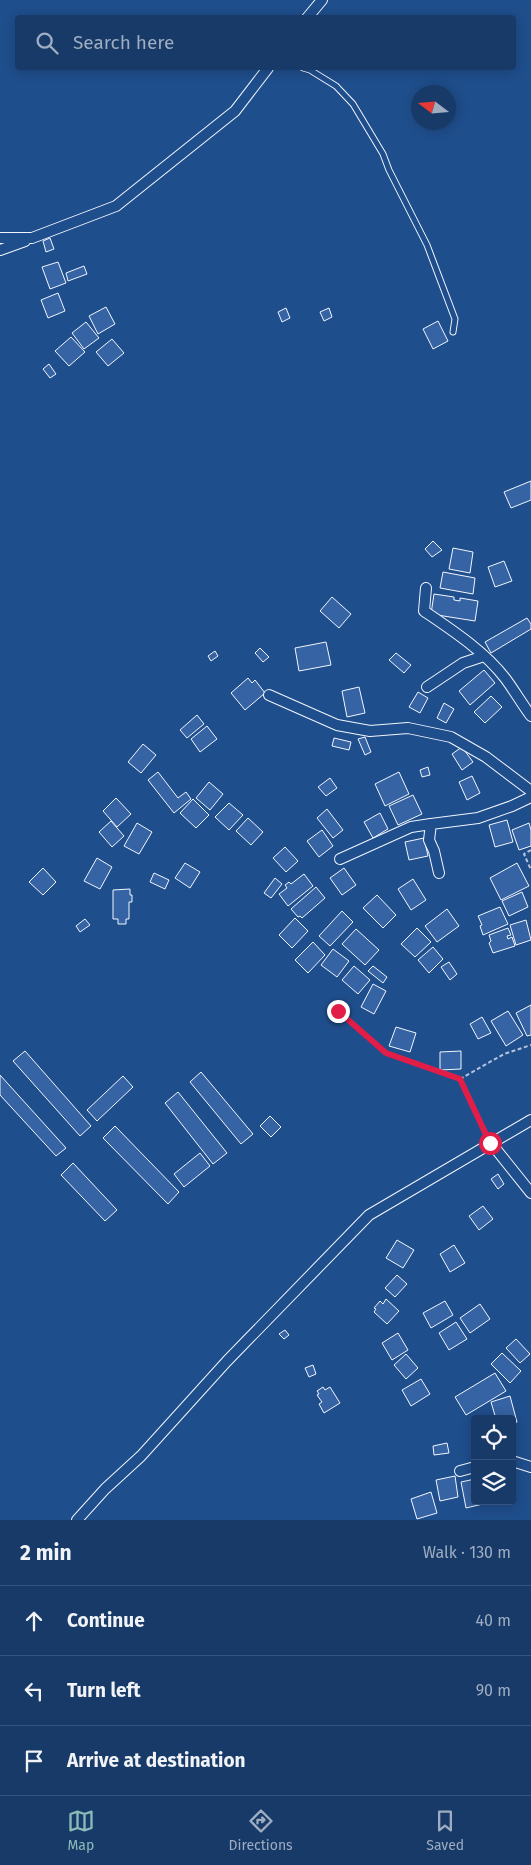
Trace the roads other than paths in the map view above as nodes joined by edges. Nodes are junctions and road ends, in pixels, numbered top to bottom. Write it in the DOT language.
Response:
graph roads {
  1 [pos="322,0"];
  2 [pos="310,15"];
  3 [pos="266,70"];
  4 [pos="310,70"];
  5 [pos="0,238"];
  6 [pos="32,238"];
  7 [pos="0,250"];
  8 [pos="453,332"];
  9 [pos="426,588"];
  10 [pos="484,656"];
  11 [pos="427,687"];
  12 [pos="270,695"];
  13 [pos="531,716"];
  14 [pos="531,791"];
  15 [pos="531,796"];
  16 [pos="431,824"];
  17 [pos="340,859"];
  18 [pos="439,874"];
  19 [pos="531,1120"];
  20 [pos="490,1143"];
  21 [pos="531,1193"];
  22 [pos="516,1462"];
  23 [pos="471,1467"];
  24 [pos="531,1467"];
  25 [pos="460,1471"];
  26 [pos="77,1520"];
  1 -- 2 [label="street"];
  3 -- 6 [label="street"];
  4 -- 8 [label="lane"];
  5 -- 6 [label="street"];
  6 -- 7 [label="street"];
  9 -- 10 [label="street"];
  10 -- 11 [label="street"];
  10 -- 13 [label="street"];
  12 -- 14 [label="street"];
  15 -- 16 [label="street"];
  16 -- 17 [label="street"];
  16 -- 18 [label="street"];
  19 -- 20 [label="street"];
  20 -- 21 [label="street"];
  20 -- 26 [label="street"];
  22 -- 24 [label="street"];
  23 -- 25 [label="street"];
}
